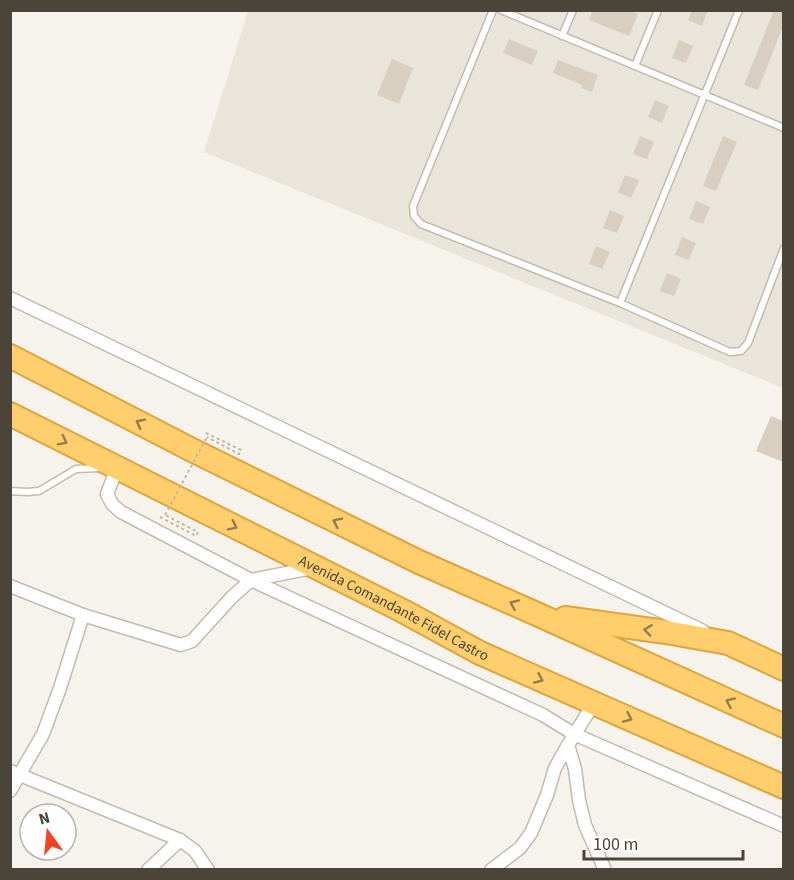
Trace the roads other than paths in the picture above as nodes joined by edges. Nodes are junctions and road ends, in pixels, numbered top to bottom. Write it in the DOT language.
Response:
graph roads {
  1 [pos="493,10"];
  2 [pos="501,10"];
  3 [pos="573,10"];
  4 [pos="658,10"];
  5 [pos="739,10"];
  6 [pos="562,36"];
  7 [pos="635,66"];
  8 [pos="704,95"];
  9 [pos="783,128"];
  10 [pos="783,248"];
  11 [pos="10,298"];
  12 [pos="620,303"];
  13 [pos="10,356"];
  14 [pos="10,414"];
  15 [pos="117,468"];
  16 [pos="10,491"];
  17 [pos="316,567"];
  18 [pos="250,580"];
  19 [pos="10,586"];
  20 [pos="83,615"];
  21 [pos="539,615"];
  22 [pos="729,644"];
  23 [pos="783,669"];
  24 [pos="594,703"];
  25 [pos="783,726"];
  26 [pos="571,739"];
  27 [pos="16,773"];
  28 [pos="778,783"];
  29 [pos="10,791"];
  30 [pos="783,826"];
  31 [pos="180,840"];
  32 [pos="148,870"];
  33 [pos="208,870"];
  34 [pos="491,870"];
  35 [pos="605,870"];
  1 -- 12 [label="lane"];
  2 -- 6 [label="lane"];
  3 -- 6 [label="lane"];
  4 -- 7 [label="lane"];
  5 -- 8 [label="lane"];
  6 -- 7 [label="lane"];
  7 -- 8 [label="lane"];
  8 -- 9 [label="lane"];
  8 -- 12 [label="lane"];
  10 -- 12 [label="lane"];
  11 -- 22 [label="street"];
  21 -- 13 [label="highway, one-way"];
  14 -- 15 [label="highway, Avenida Comandante Fidel Castro, one-way"];
  15 -- 16 [label="lane"];
  15 -- 17 [label="highway, Avenida Comandante Fidel Castro, one-way"];
  15 -- 18 [label="street"];
  17 -- 18 [label="street"];
  17 -- 24 [label="highway, Avenida Comandante Fidel Castro, one-way"];
  18 -- 20 [label="street"];
  18 -- 26 [label="street"];
  19 -- 20 [label="street"];
  20 -- 27 [label="street"];
  22 -- 21 [label="highway, one-way"];
  25 -- 21 [label="highway, one-way"];
  22 -- 23 [label="highway"];
  24 -- 26 [label="street"];
  24 -- 28 [label="highway, Avenida Comandante Fidel Castro, one-way"];
  26 -- 30 [label="street"];
  26 -- 34 [label="street"];
  26 -- 35 [label="street"];
  27 -- 29 [label="street"];
  27 -- 31 [label="street"];
  31 -- 32 [label="street"];
  31 -- 33 [label="street"];
}
